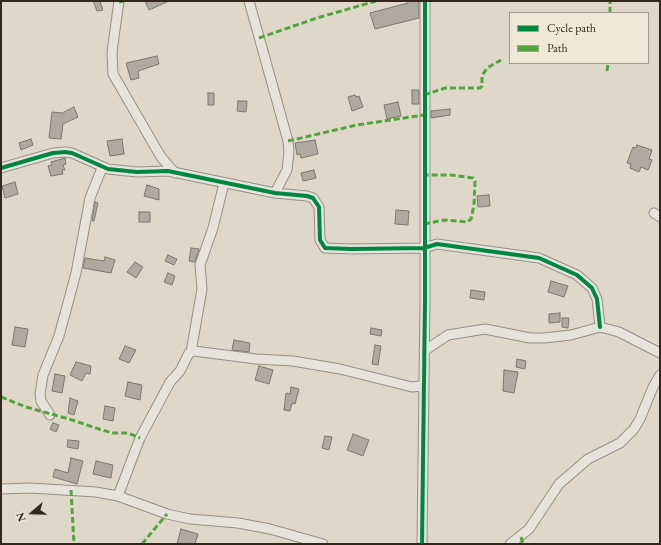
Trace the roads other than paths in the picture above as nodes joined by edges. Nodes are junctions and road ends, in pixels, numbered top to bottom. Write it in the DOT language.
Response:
graph roads {
  1 [pos="119,1"];
  2 [pos="249,1"];
  3 [pos="425,1"];
  4 [pos="1,168"];
  5 [pos="102,168"];
  6 [pos="176,174"];
  7 [pos="224,183"];
  8 [pos="275,193"];
  9 [pos="424,248"];
  10 [pos="600,327"];
  11 [pos="424,351"];
  12 [pos="191,352"];
  13 [pos="660,353"];
  14 [pos="660,375"];
  15 [pos="424,390"];
  16 [pos="50,415"];
  17 [pos="1,489"];
  18 [pos="118,496"];
  19 [pos="323,544"];
  20 [pos="422,544"];
  21 [pos="510,544"];
  1 -- 6 [label="street"];
  2 -- 8 [label="street"];
  3 -- 9 [label="street"];
  4 -- 5 [label="street"];
  5 -- 6 [label="street"];
  5 -- 16 [label="street"];
  6 -- 7 [label="street"];
  7 -- 8 [label="street"];
  7 -- 12 [label="street"];
  8 -- 9 [label="street"];
  9 -- 10 [label="street"];
  9 -- 11 [label="street"];
  10 -- 11 [label="street"];
  10 -- 13 [label="street"];
  11 -- 15 [label="street"];
  12 -- 15 [label="street"];
  12 -- 18 [label="street"];
  14 -- 21 [label="street"];
  15 -- 20 [label="street"];
  17 -- 18 [label="street"];
  18 -- 19 [label="street"];
}
